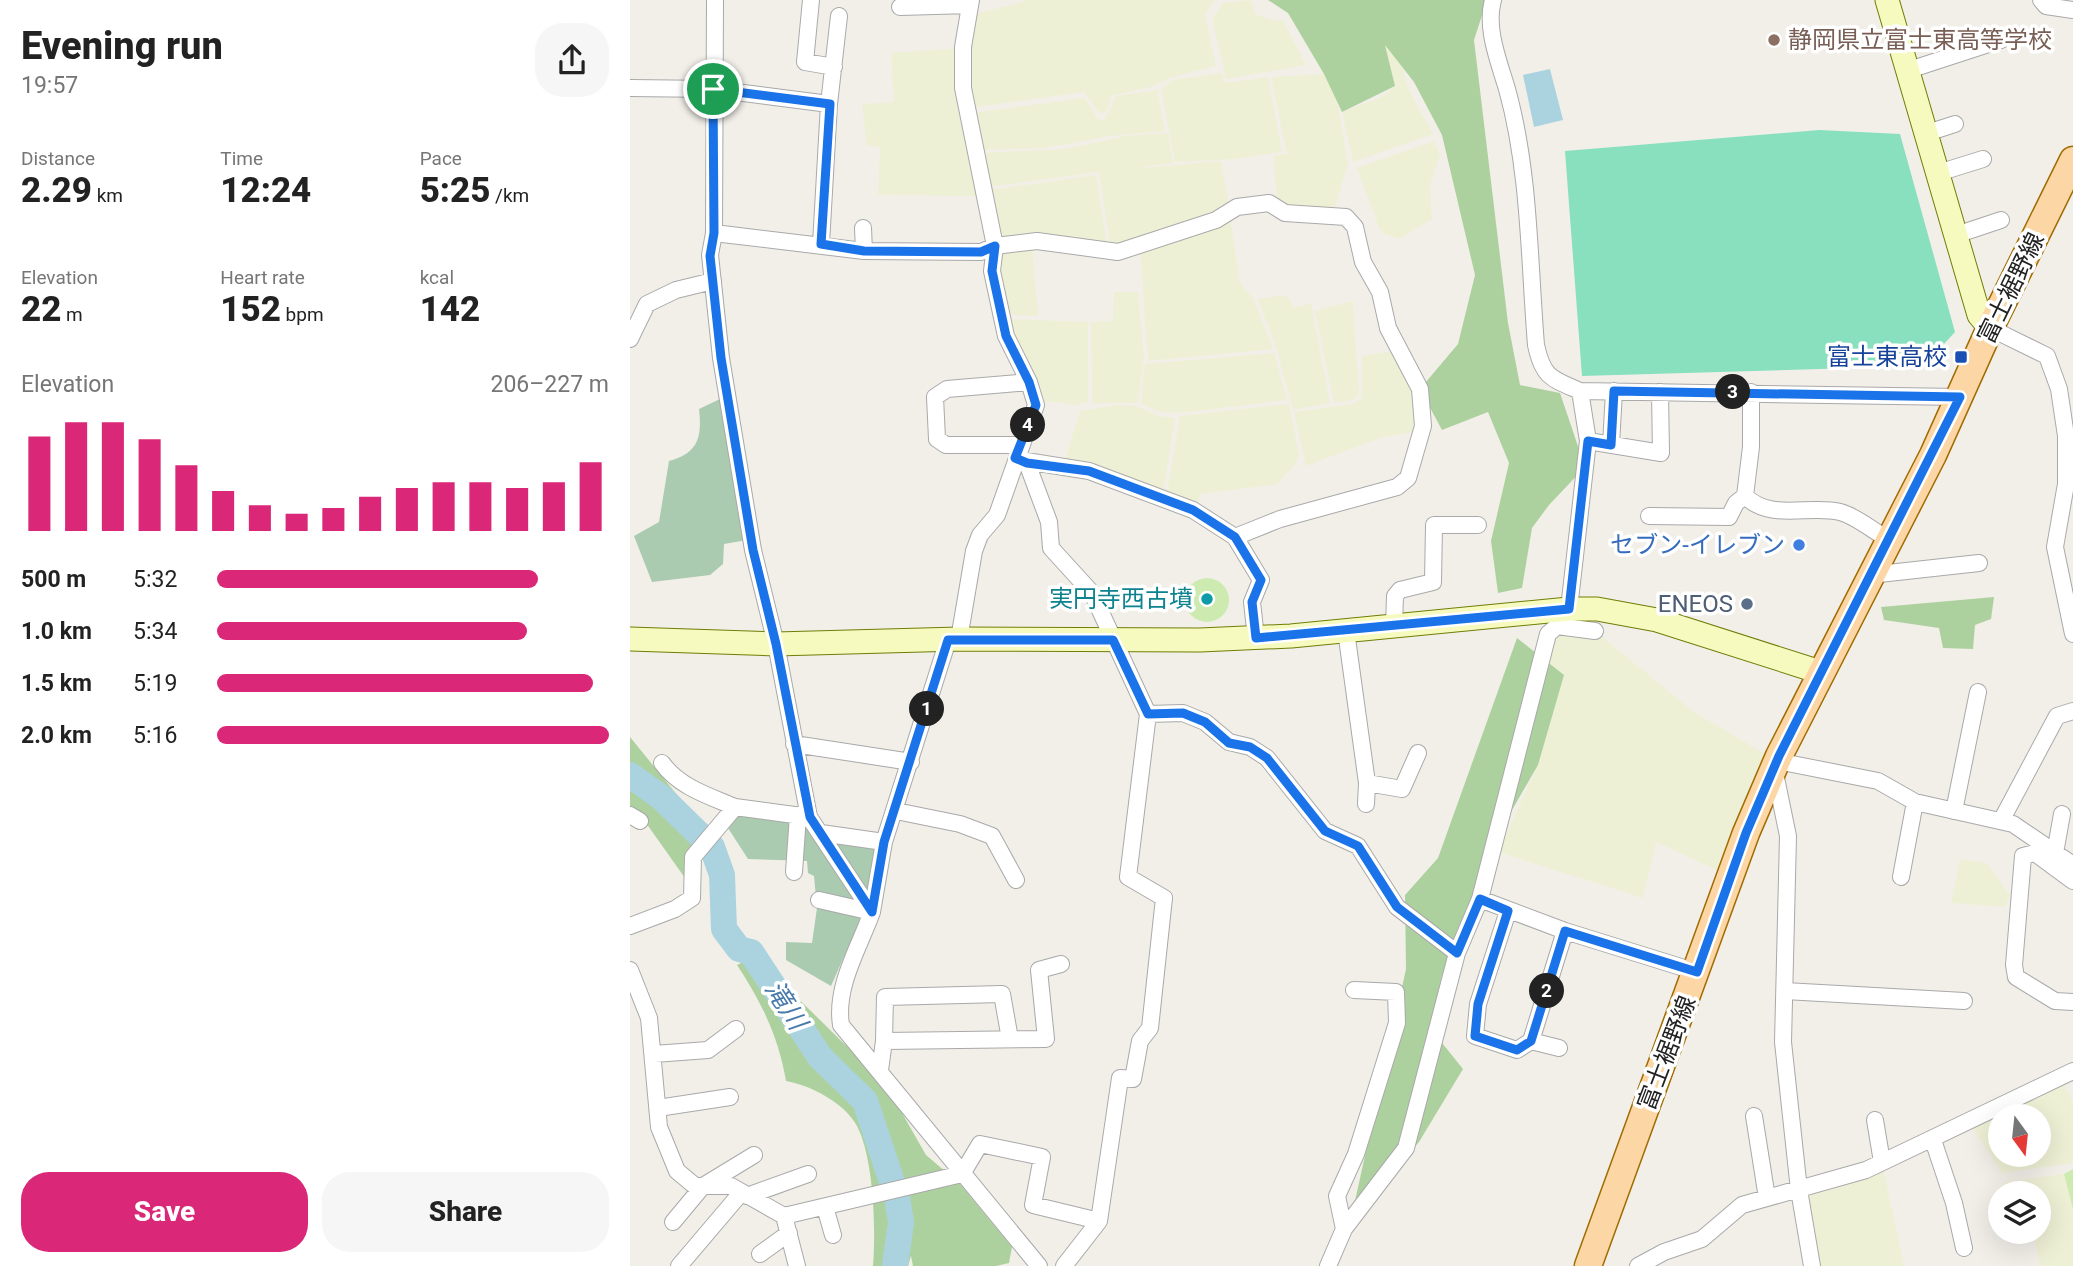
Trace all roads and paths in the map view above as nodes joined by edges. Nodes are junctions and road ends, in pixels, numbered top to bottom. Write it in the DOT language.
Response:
graph roads {
  1 [pos="715,0"];
  2 [pos="811,0"];
  3 [pos="1493,0"];
  4 [pos="1887,0"];
  5 [pos="2041,0"];
  6 [pos="971,3"];
  7 [pos="900,7"];
  8 [pos="2073,10"];
  9 [pos="839,16"];
  10 [pos="2001,40"];
  11 [pos="834,67"];
  12 [pos="1909,70"];
  13 [pos="630,88"];
  14 [pos="713,89"];
  15 [pos="830,104"];
  16 [pos="1955,124"];
  17 [pos="1927,133"];
  18 [pos="1983,159"];
  19 [pos="2073,160"];
  20 [pos="1938,173"];
  21 [pos="2001,220"];
  22 [pos="863,228"];
  23 [pos="714,233"];
  24 [pos="1956,235"];
  25 [pos="821,244"];
  26 [pos="995,246"];
  27 [pos="864,251"];
  28 [pos="713,281"];
  29 [pos="1990,328"];
  30 [pos="630,339"];
  31 [pos="1029,382"];
  32 [pos="1580,391"];
  33 [pos="1614,391"];
  34 [pos="1660,392"];
  35 [pos="1751,392"];
  36 [pos="1960,397"];
  37 [pos="1588,441"];
  38 [pos="1611,445"];
  39 [pos="1021,455"];
  40 [pos="1745,496"];
  41 [pos="1649,516"];
  42 [pos="1478,525"];
  43 [pos="1235,537"];
  44 [pos="1888,539"];
  45 [pos="1979,563"];
  46 [pos="1870,575"];
  47 [pos="1563,617"];
  48 [pos="1394,626"];
  49 [pos="1346,631"];
  50 [pos="1595,631"];
  51 [pos="2073,634"];
  52 [pos="1256,638"];
  53 [pos="630,639"];
  54 [pos="954,640"];
  55 [pos="1113,640"];
  56 [pos="776,644"];
  57 [pos="1820,672"];
  58 [pos="1978,692"];
  59 [pos="2073,711"];
  60 [pos="1148,714"];
  61 [pos="794,744"];
  62 [pos="1418,753"];
  63 [pos="911,762"];
  64 [pos="662,763"];
  65 [pos="1776,764"];
  66 [pos="1367,783"];
  67 [pos="1915,802"];
  68 [pos="1366,804"];
  69 [pos="735,807"];
  70 [pos="896,811"];
  71 [pos="1954,811"];
  72 [pos="2062,814"];
  73 [pos="804,816"];
  74 [pos="2001,821"];
  75 [pos="821,833"];
  76 [pos="884,842"];
  77 [pos="2055,853"];
  78 [pos="2073,865"];
  79 [pos="794,872"];
  80 [pos="1901,877"];
  81 [pos="1016,880"];
  82 [pos="2073,881"];
  83 [pos="1480,899"];
  84 [pos="819,900"];
  85 [pos="1508,911"];
  86 [pos="872,912"];
  87 [pos="630,926"];
  88 [pos="1565,931"];
  89 [pos="1457,953"];
  90 [pos="1061,964"];
  91 [pos="630,970"];
  92 [pos="1697,972"];
  93 [pos="1354,990"];
  94 [pos="1785,991"];
  95 [pos="1964,1001"];
  96 [pos="2073,1002"];
  97 [pos="736,1029"];
  98 [pos="1010,1039"];
  99 [pos="884,1041"];
  100 [pos="1531,1041"];
  101 [pos="1559,1048"];
  102 [pos="654,1054"];
  103 [pos="880,1070"];
  104 [pos="2073,1071"];
  105 [pos="730,1097"];
  106 [pos="658,1108"];
  107 [pos="1754,1116"];
  108 [pos="1875,1120"];
  109 [pos="1933,1140"];
  110 [pos="754,1155"];
  111 [pos="1882,1162"];
  112 [pos="808,1174"];
  113 [pos="962,1174"];
  114 [pos="703,1186"];
  115 [pos="1799,1190"];
  116 [pos="744,1194"];
  117 [pos="1767,1198"];
  118 [pos="825,1207"];
  119 [pos="784,1216"];
  120 [pos="673,1222"];
  121 [pos="1099,1222"];
  122 [pos="1344,1228"];
  123 [pos="789,1233"];
  124 [pos="833,1235"];
  125 [pos="1964,1248"];
  126 [pos="760,1254"];
  127 [pos="679,1266"];
  128 [pos="797,1266"];
  129 [pos="1038,1266"];
  130 [pos="1063,1266"];
  131 [pos="1328,1266"];
  132 [pos="1588,1266"];
  133 [pos="1638,1266"];
  134 [pos="1812,1266"];
  1 -- 14 [label="street"];
  2 -- 11 [label="street"];
  3 -- 32 [label="street"];
  4 -- 12 [label="street"];
  5 -- 8 [label="street"];
  6 -- 7 [label="street"];
  6 -- 26 [label="street"];
  9 -- 11 [label="street"];
  10 -- 12 [label="street"];
  11 -- 15 [label="street"];
  12 -- 17 [label="street"];
  13 -- 14 [label="street"];
  14 -- 15 [label="street"];
  14 -- 23 [label="street"];
  15 -- 25 [label="street"];
  16 -- 17 [label="street"];
  17 -- 20 [label="street"];
  18 -- 20 [label="street"];
  19 -- 29 [label="main road, 富士裾野線"];
  20 -- 24 [label="street"];
  21 -- 24 [label="street"];
  22 -- 27 [label="street"];
  23 -- 25 [label="street"];
  23 -- 28 [label="street"];
  24 -- 29 [label="street"];
  25 -- 27 [label="street"];
  26 -- 27 [label="street"];
  26 -- 31 [label="street"];
  26 -- 43 [label="street"];
  28 -- 30 [label="street"];
  28 -- 56 [label="street"];
  29 -- 36 [label="main road, 富士裾野線"];
  29 -- 51 [label="street"];
  31 -- 39 [label="street"];
  31 -- 39 [label="street"];
  32 -- 33 [label="street"];
  32 -- 37 [label="street"];
  33 -- 34 [label="street"];
  33 -- 38 [label="street"];
  34 -- 35 [label="street"];
  34 -- 38 [label="street"];
  35 -- 36 [label="street"];
  35 -- 40 [label="street"];
  36 -- 44 [label="main road, 富士裾野線"];
  37 -- 38 [label="street"];
  37 -- 47 [label="street"];
  39 -- 43 [label="street"];
  39 -- 54 [label="street"];
  39 -- 55 [label="street"];
  40 -- 41 [label="street"];
  40 -- 44 [label="street"];
  42 -- 48 [label="street"];
  43 -- 52 [label="street"];
  44 -- 46 [label="main road, 富士裾野線"];
  45 -- 46 [label="street"];
  46 -- 57 [label="main road, 富士裾野線"];
  47 -- 48 [label="street"];
  47 -- 50 [label="street"];
  47 -- 57 [label="street"];
  47 -- 83 [label="street"];
  48 -- 49 [label="street"];
  49 -- 52 [label="street"];
  49 -- 66 [label="street"];
  52 -- 55 [label="street"];
  53 -- 56 [label="street"];
  54 -- 55 [label="street"];
  54 -- 56 [label="street"];
  54 -- 63 [label="street"];
  55 -- 60 [label="street"];
  56 -- 61 [label="street"];
  57 -- 65 [label="main road, 富士裾野線"];
  58 -- 71 [label="street"];
  59 -- 74 [label="street"];
  60 -- 89 [label="street"];
  60 -- 121 [label="street"];
  61 -- 63 [label="street"];
  61 -- 73 [label="street"];
  62 -- 66 [label="street"];
  63 -- 70 [label="street"];
  64 -- 69 [label="street"];
  65 -- 67 [label="street"];
  65 -- 92 [label="main road, 富士裾野線"];
  65 -- 94 [label="street"];
  66 -- 68 [label="street"];
  67 -- 71 [label="street"];
  67 -- 80 [label="street"];
  69 -- 73 [label="street"];
  69 -- 87 [label="street"];
  70 -- 76 [label="street"];
  70 -- 81 [label="street"];
  71 -- 74 [label="street"];
  72 -- 77 [label="street"];
  73 -- 75 [label="street"];
  73 -- 79 [label="street"];
  74 -- 77 [label="street"];
  75 -- 76 [label="street"];
  75 -- 86 [label="street"];
  76 -- 86 [label="street"];
  77 -- 78 [label="street"];
  82 -- 96 [label="street"];
  83 -- 85 [label="street"];
  83 -- 89 [label="street"];
  84 -- 86 [label="street"];
  85 -- 88 [label="street"];
  85 -- 100 [label="street"];
  86 -- 103 [label="street"];
  88 -- 92 [label="street"];
  88 -- 100 [label="street"];
  89 -- 122 [label="street"];
  90 -- 98 [label="street"];
  91 -- 102 [label="street"];
  92 -- 132 [label="main road, 富士裾野線"];
  93 -- 122 [label="street"];
  94 -- 95 [label="street"];
  94 -- 115 [label="street"];
  97 -- 102 [label="street"];
  98 -- 99 [label="street"];
  98 -- 99 [label="street"];
  99 -- 103 [label="street"];
  100 -- 101 [label="street"];
  102 -- 106 [label="street"];
  103 -- 113 [label="street"];
  104 -- 109 [label="street"];
  105 -- 106 [label="street"];
  106 -- 114 [label="street"];
  107 -- 117 [label="street"];
  108 -- 111 [label="street"];
  109 -- 111 [label="street"];
  109 -- 125 [label="street"];
  110 -- 114 [label="street"];
  111 -- 115 [label="street"];
  112 -- 116 [label="street"];
  113 -- 118 [label="street"];
  113 -- 121 [label="street"];
  113 -- 129 [label="street"];
  114 -- 116 [label="street"];
  114 -- 120 [label="street"];
  115 -- 117 [label="street"];
  115 -- 134 [label="street"];
  116 -- 119 [label="street"];
  116 -- 127 [label="street"];
  117 -- 133 [label="street"];
  118 -- 119 [label="street"];
  118 -- 124 [label="street"];
  119 -- 123 [label="street"];
  121 -- 130 [label="street"];
  122 -- 131 [label="street"];
  123 -- 126 [label="street"];
  123 -- 128 [label="street"];
}
